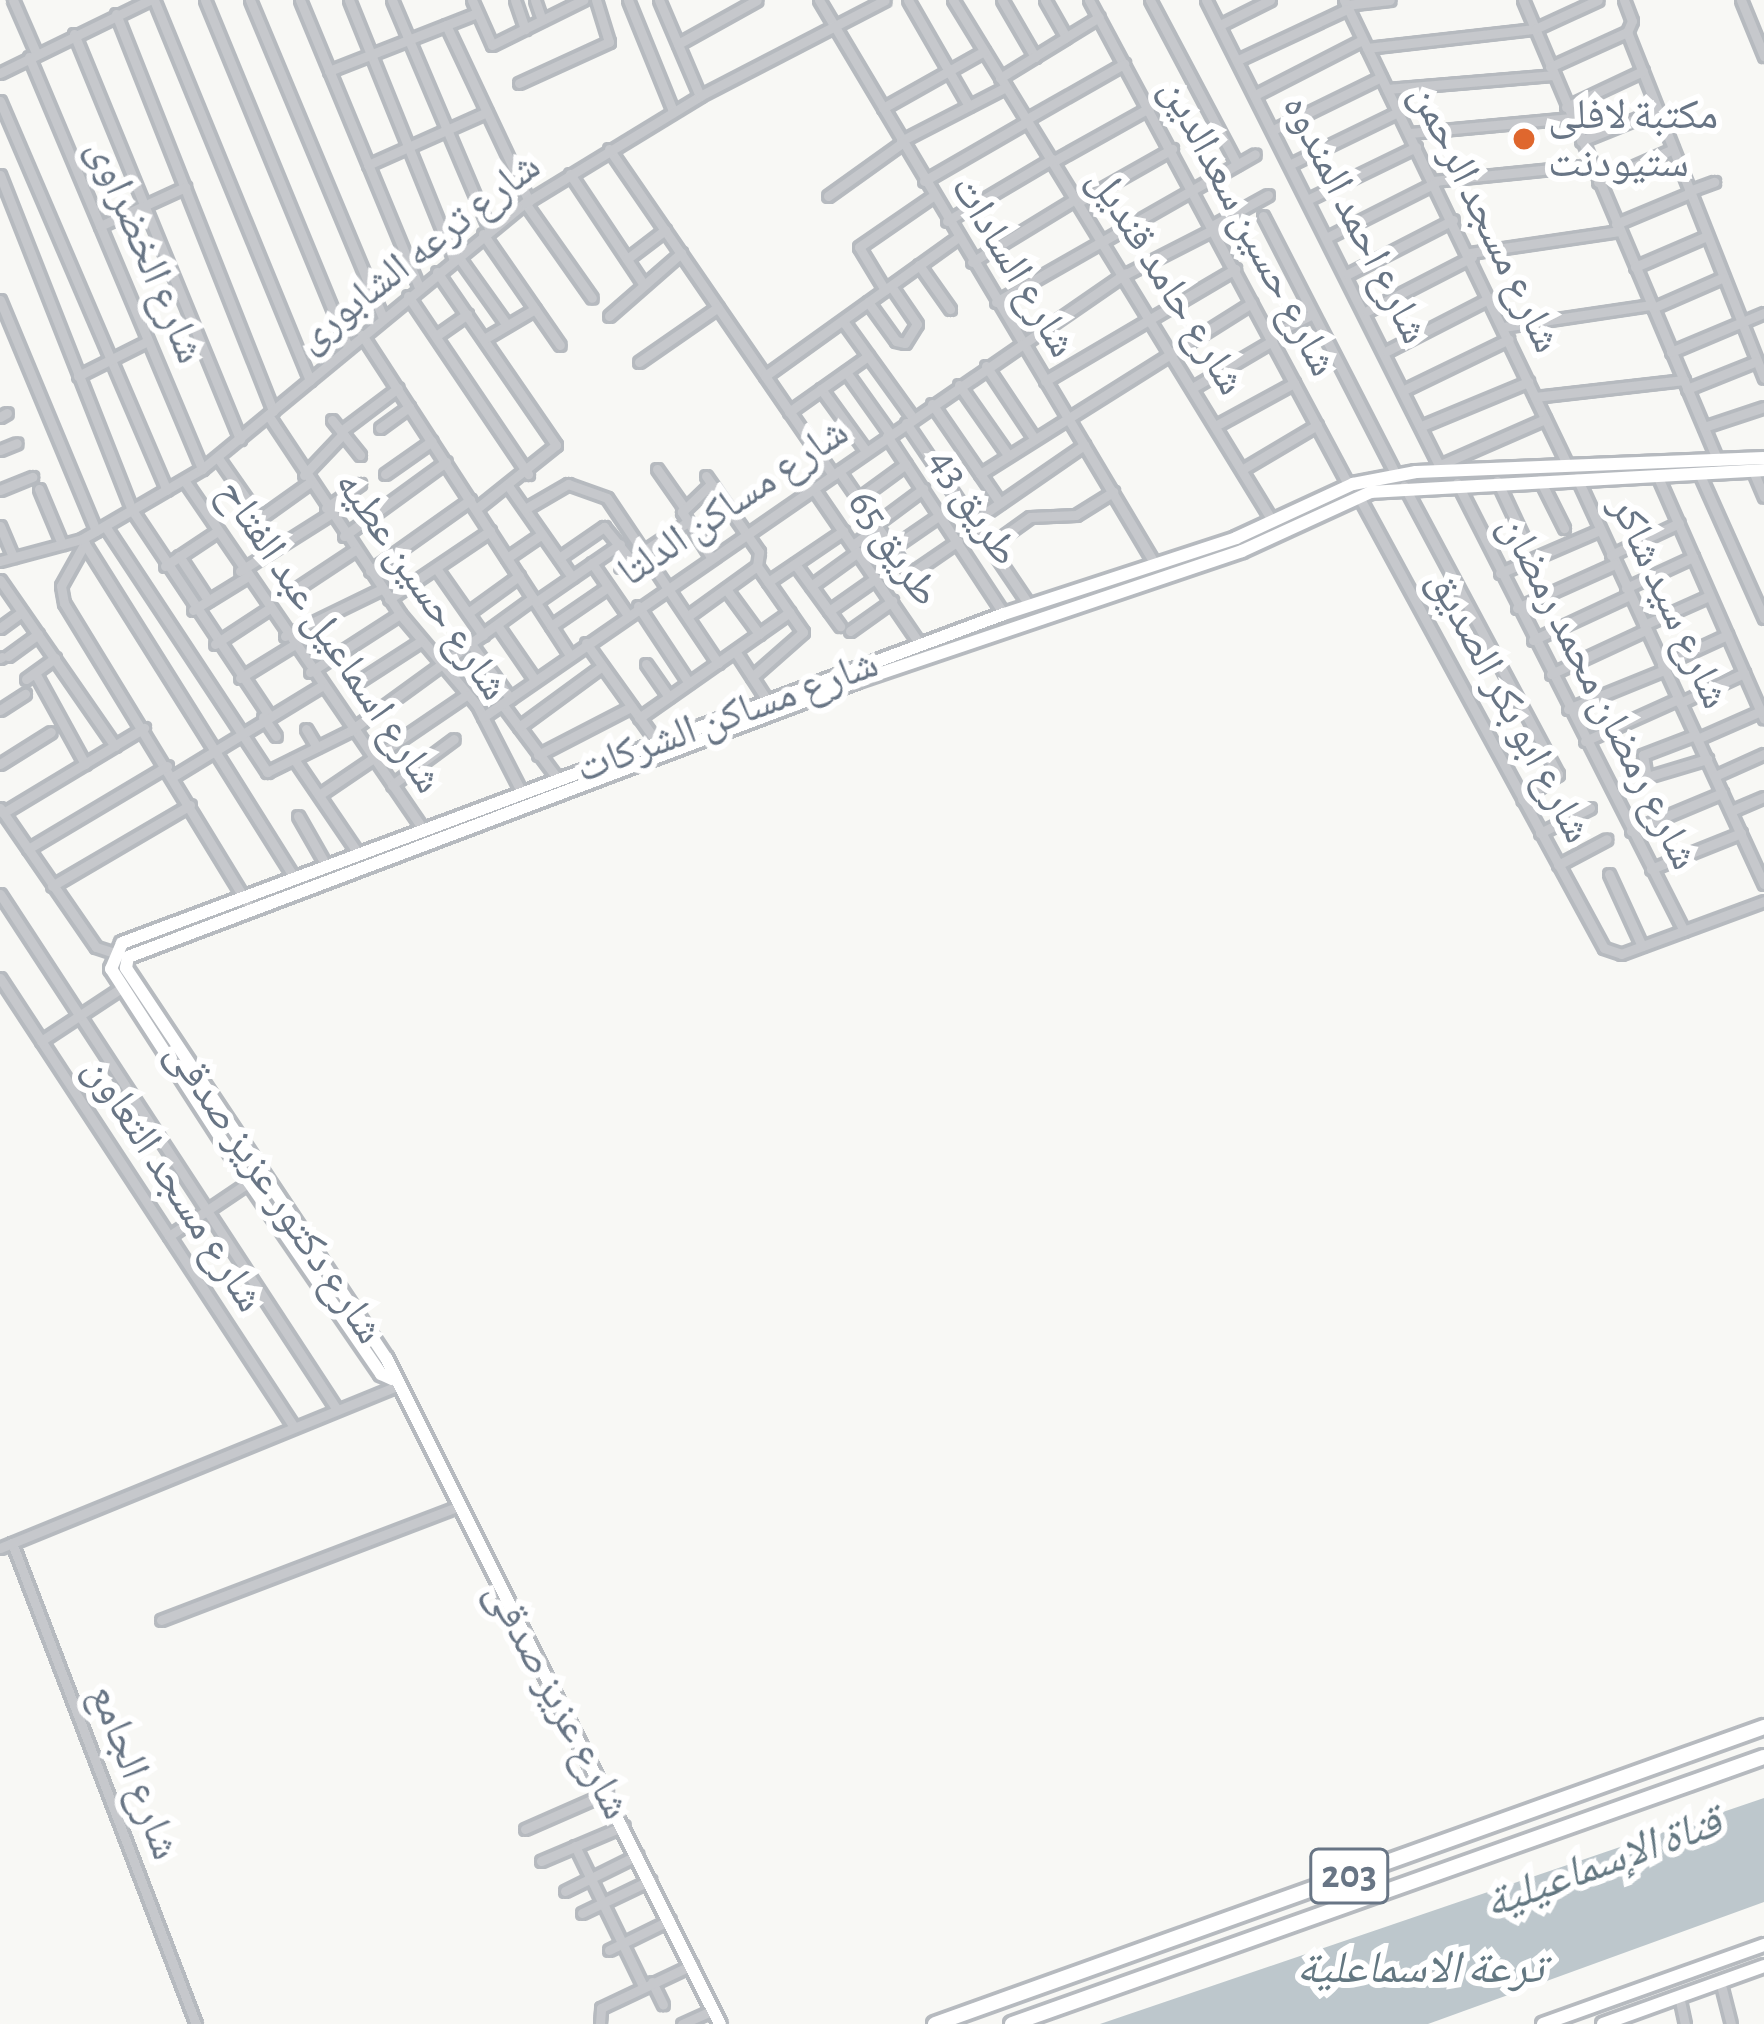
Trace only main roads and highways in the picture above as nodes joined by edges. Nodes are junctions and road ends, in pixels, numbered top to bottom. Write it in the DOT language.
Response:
graph roads {
  1 [pos="1764,1727"];
  2 [pos="1764,1756"];
  3 [pos="934,2024"];
  4 [pos="1012,2024"];
  1 -- 3 [label="main road, 203"];
  2 -- 4 [label="main road, 203"];
}
